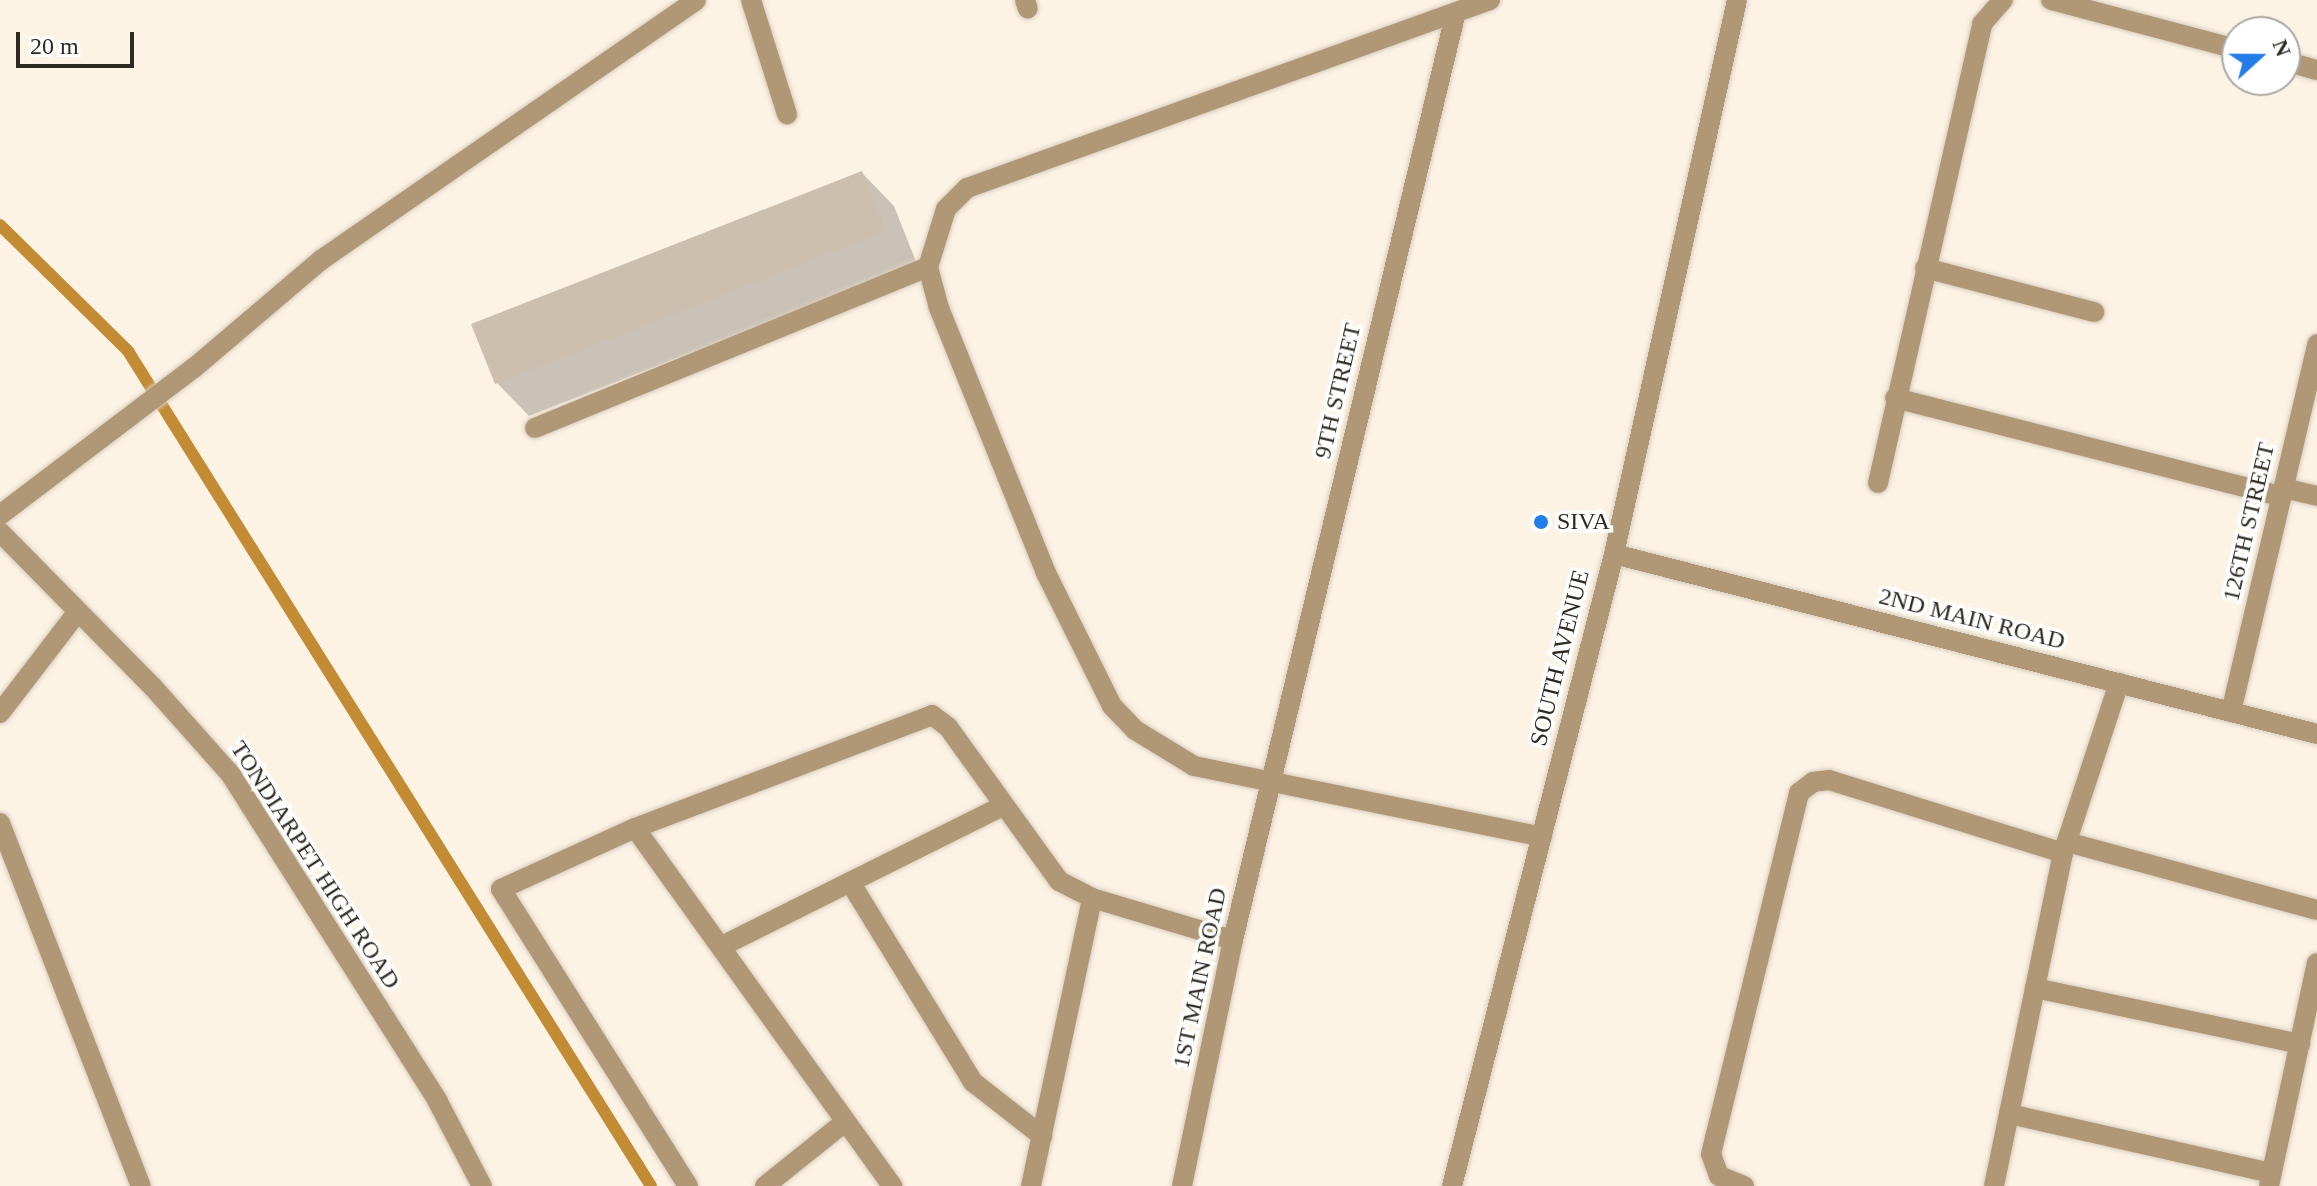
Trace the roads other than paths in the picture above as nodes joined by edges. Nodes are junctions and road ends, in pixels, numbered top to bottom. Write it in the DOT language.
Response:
graph roads {
  1 [pos="696,0"];
  2 [pos="751,0"];
  3 [pos="1490,0"];
  4 [pos="1737,0"];
  5 [pos="2003,0"];
  6 [pos="2051,0"];
  7 [pos="1456,12"];
  8 [pos="2221,45"];
  9 [pos="787,114"];
  10 [pos="928,267"];
  11 [pos="1925,268"];
  12 [pos="2094,312"];
  13 [pos="2317,344"];
  14 [pos="1895,398"];
  15 [pos="535,428"];
  16 [pos="1878,483"];
  17 [pos="2282,492"];
  18 [pos="2317,496"];
  19 [pos="0,515"];
  20 [pos="0,532"];
  21 [pos="1614,554"];
  22 [pos="76,614"];
  23 [pos="2119,683"];
  24 [pos="2231,712"];
  25 [pos="0,713"];
  26 [pos="2317,734"];
  27 [pos="1272,783"];
  28 [pos="1001,807"];
  29 [pos="0,823"];
  30 [pos="635,828"];
  31 [pos="1542,837"];
  32 [pos="2065,848"];
  33 [pos="850,882"];
  34 [pos="1092,898"];
  35 [pos="2317,910"];
  36 [pos="1233,940"];
  37 [pos="722,946"];
  38 [pos="2317,963"];
  39 [pos="2035,988"];
  40 [pos="2300,1044"];
  41 [pos="2009,1114"];
  42 [pos="845,1122"];
  43 [pos="1042,1136"];
  44 [pos="2270,1180"];
  45 [pos="141,1186"];
  46 [pos="482,1186"];
  47 [pos="688,1186"];
  48 [pos="765,1186"];
  49 [pos="892,1186"];
  50 [pos="1031,1186"];
  51 [pos="1182,1186"];
  52 [pos="1452,1186"];
  53 [pos="1744,1186"];
  54 [pos="1994,1186"];
  1 -- 19 [label="street"];
  2 -- 9 [label="street"];
  3 -- 7 [label="street"];
  4 -- 21 [label="street, SOUTH AVENUE"];
  5 -- 11 [label="street"];
  6 -- 8 [label="street"];
  7 -- 10 [label="street"];
  7 -- 27 [label="street, 9TH STREET"];
  10 -- 15 [label="street"];
  10 -- 27 [label="street"];
  11 -- 12 [label="street"];
  11 -- 14 [label="street"];
  13 -- 17 [label="street, 126TH STREET"];
  14 -- 16 [label="street"];
  14 -- 17 [label="street"];
  17 -- 18 [label="street"];
  17 -- 24 [label="street, 126TH STREET"];
  20 -- 22 [label="street, TONDIARPET HIGH ROAD"];
  21 -- 23 [label="street, 2ND MAIN ROAD"];
  21 -- 31 [label="street, SOUTH AVENUE"];
  22 -- 25 [label="street"];
  22 -- 46 [label="street, TONDIARPET HIGH ROAD"];
  23 -- 24 [label="street, 2ND MAIN ROAD"];
  23 -- 32 [label="street"];
  24 -- 26 [label="street, 2ND MAIN ROAD"];
  27 -- 31 [label="street"];
  27 -- 36 [label="street, 1ST MAIN ROAD"];
  28 -- 30 [label="street"];
  28 -- 33 [label="street"];
  28 -- 34 [label="street"];
  29 -- 45 [label="street"];
  30 -- 37 [label="street"];
  30 -- 47 [label="street"];
  31 -- 52 [label="street, SOUTH AVENUE"];
  32 -- 35 [label="street"];
  32 -- 39 [label="street"];
  32 -- 53 [label="street"];
  33 -- 37 [label="street"];
  33 -- 43 [label="street"];
  34 -- 36 [label="street"];
  34 -- 43 [label="street"];
  36 -- 51 [label="street, 1ST MAIN ROAD"];
  37 -- 42 [label="street"];
  38 -- 40 [label="street"];
  39 -- 40 [label="street"];
  39 -- 41 [label="street"];
  40 -- 44 [label="street"];
  41 -- 44 [label="street"];
  41 -- 54 [label="street"];
  42 -- 48 [label="street"];
  42 -- 49 [label="street"];
  43 -- 50 [label="street"];
}
